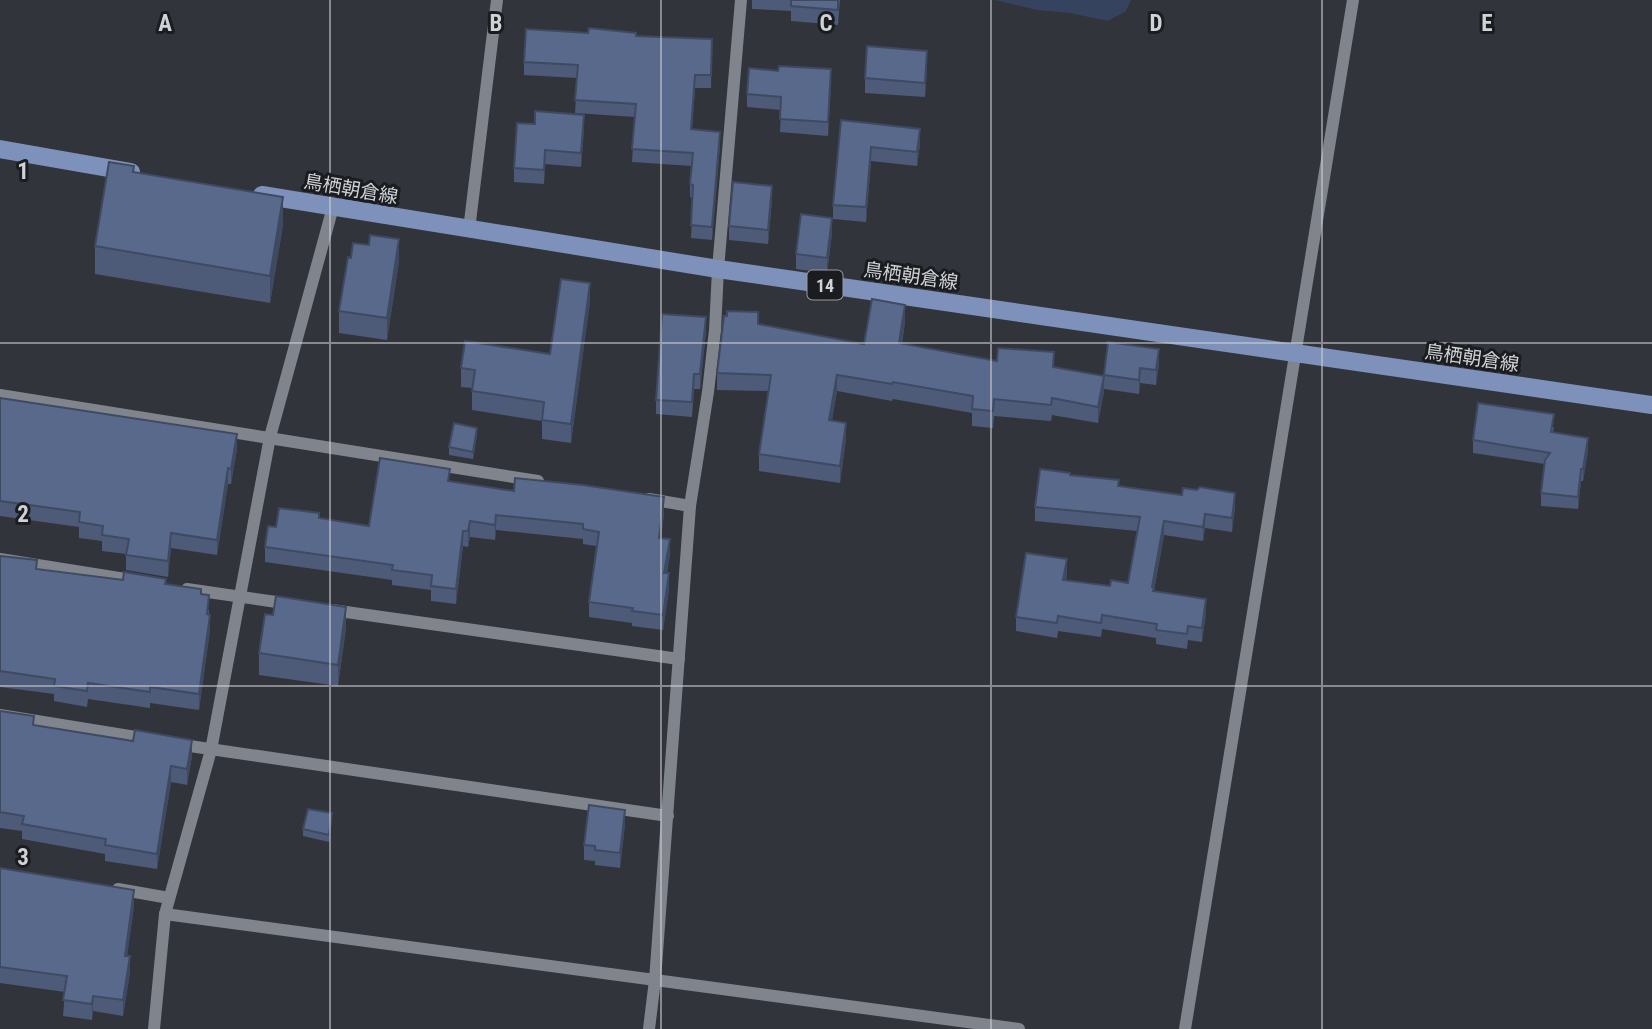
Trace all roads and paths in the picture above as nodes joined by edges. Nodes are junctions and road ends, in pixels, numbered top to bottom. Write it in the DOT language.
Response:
graph roads {
  1 [pos="497,0"];
  2 [pos="741,0"];
  3 [pos="1353,0"];
  4 [pos="0,149"];
  5 [pos="147,175"];
  6 [pos="240,191"];
  7 [pos="333,207"];
  8 [pos="469,230"];
  9 [pos="718,269"];
  10 [pos="1294,354"];
  11 [pos="0,395"];
  12 [pos="1652,405"];
  13 [pos="270,437"];
  14 [pos="555,484"];
  15 [pos="636,497"];
  16 [pos="690,506"];
  17 [pos="0,559"];
  18 [pos="146,582"];
  19 [pos="172,586"];
  20 [pos="239,597"];
  21 [pos="307,607"];
  22 [pos="321,609"];
  23 [pos="679,659"];
  24 [pos="0,715"];
  25 [pos="211,750"];
  26 [pos="668,816"];
  27 [pos="104,887"];
  28 [pos="169,898"];
  29 [pos="165,914"];
  30 [pos="655,980"];
  31 [pos="154,1029"];
  32 [pos="649,1029"];
  33 [pos="1019,1029"];
  34 [pos="1185,1029"];
  1 -- 8 [label="street"];
  2 -- 9 [label="street"];
  3 -- 10 [label="street"];
  4 -- 5 [label="main road"];
  6 -- 7 [label="main road, 鳥栖朝倉線 / 14"];
  7 -- 8 [label="main road, 鳥栖朝倉線 / 14"];
  7 -- 13 [label="street"];
  8 -- 9 [label="main road, 鳥栖朝倉線 / 14"];
  9 -- 10 [label="main road, 鳥栖朝倉線 / 14"];
  9 -- 16 [label="street"];
  10 -- 12 [label="main road, 鳥栖朝倉線 / 14"];
  10 -- 34 [label="street"];
  11 -- 13 [label="street"];
  13 -- 14 [label="street"];
  13 -- 20 [label="street"];
  15 -- 16 [label="street"];
  16 -- 23 [label="street"];
  17 -- 18 [label="street"];
  19 -- 20 [label="street"];
  20 -- 21 [label="street"];
  20 -- 25 [label="street"];
  22 -- 23 [label="street"];
  23 -- 26 [label="street"];
  24 -- 25 [label="street"];
  25 -- 26 [label="street"];
  25 -- 28 [label="street"];
  26 -- 30 [label="street"];
  27 -- 28 [label="street"];
  28 -- 29 [label="street"];
  29 -- 30 [label="street"];
  29 -- 31 [label="street"];
  30 -- 32 [label="street"];
  30 -- 33 [label="street"];
}
